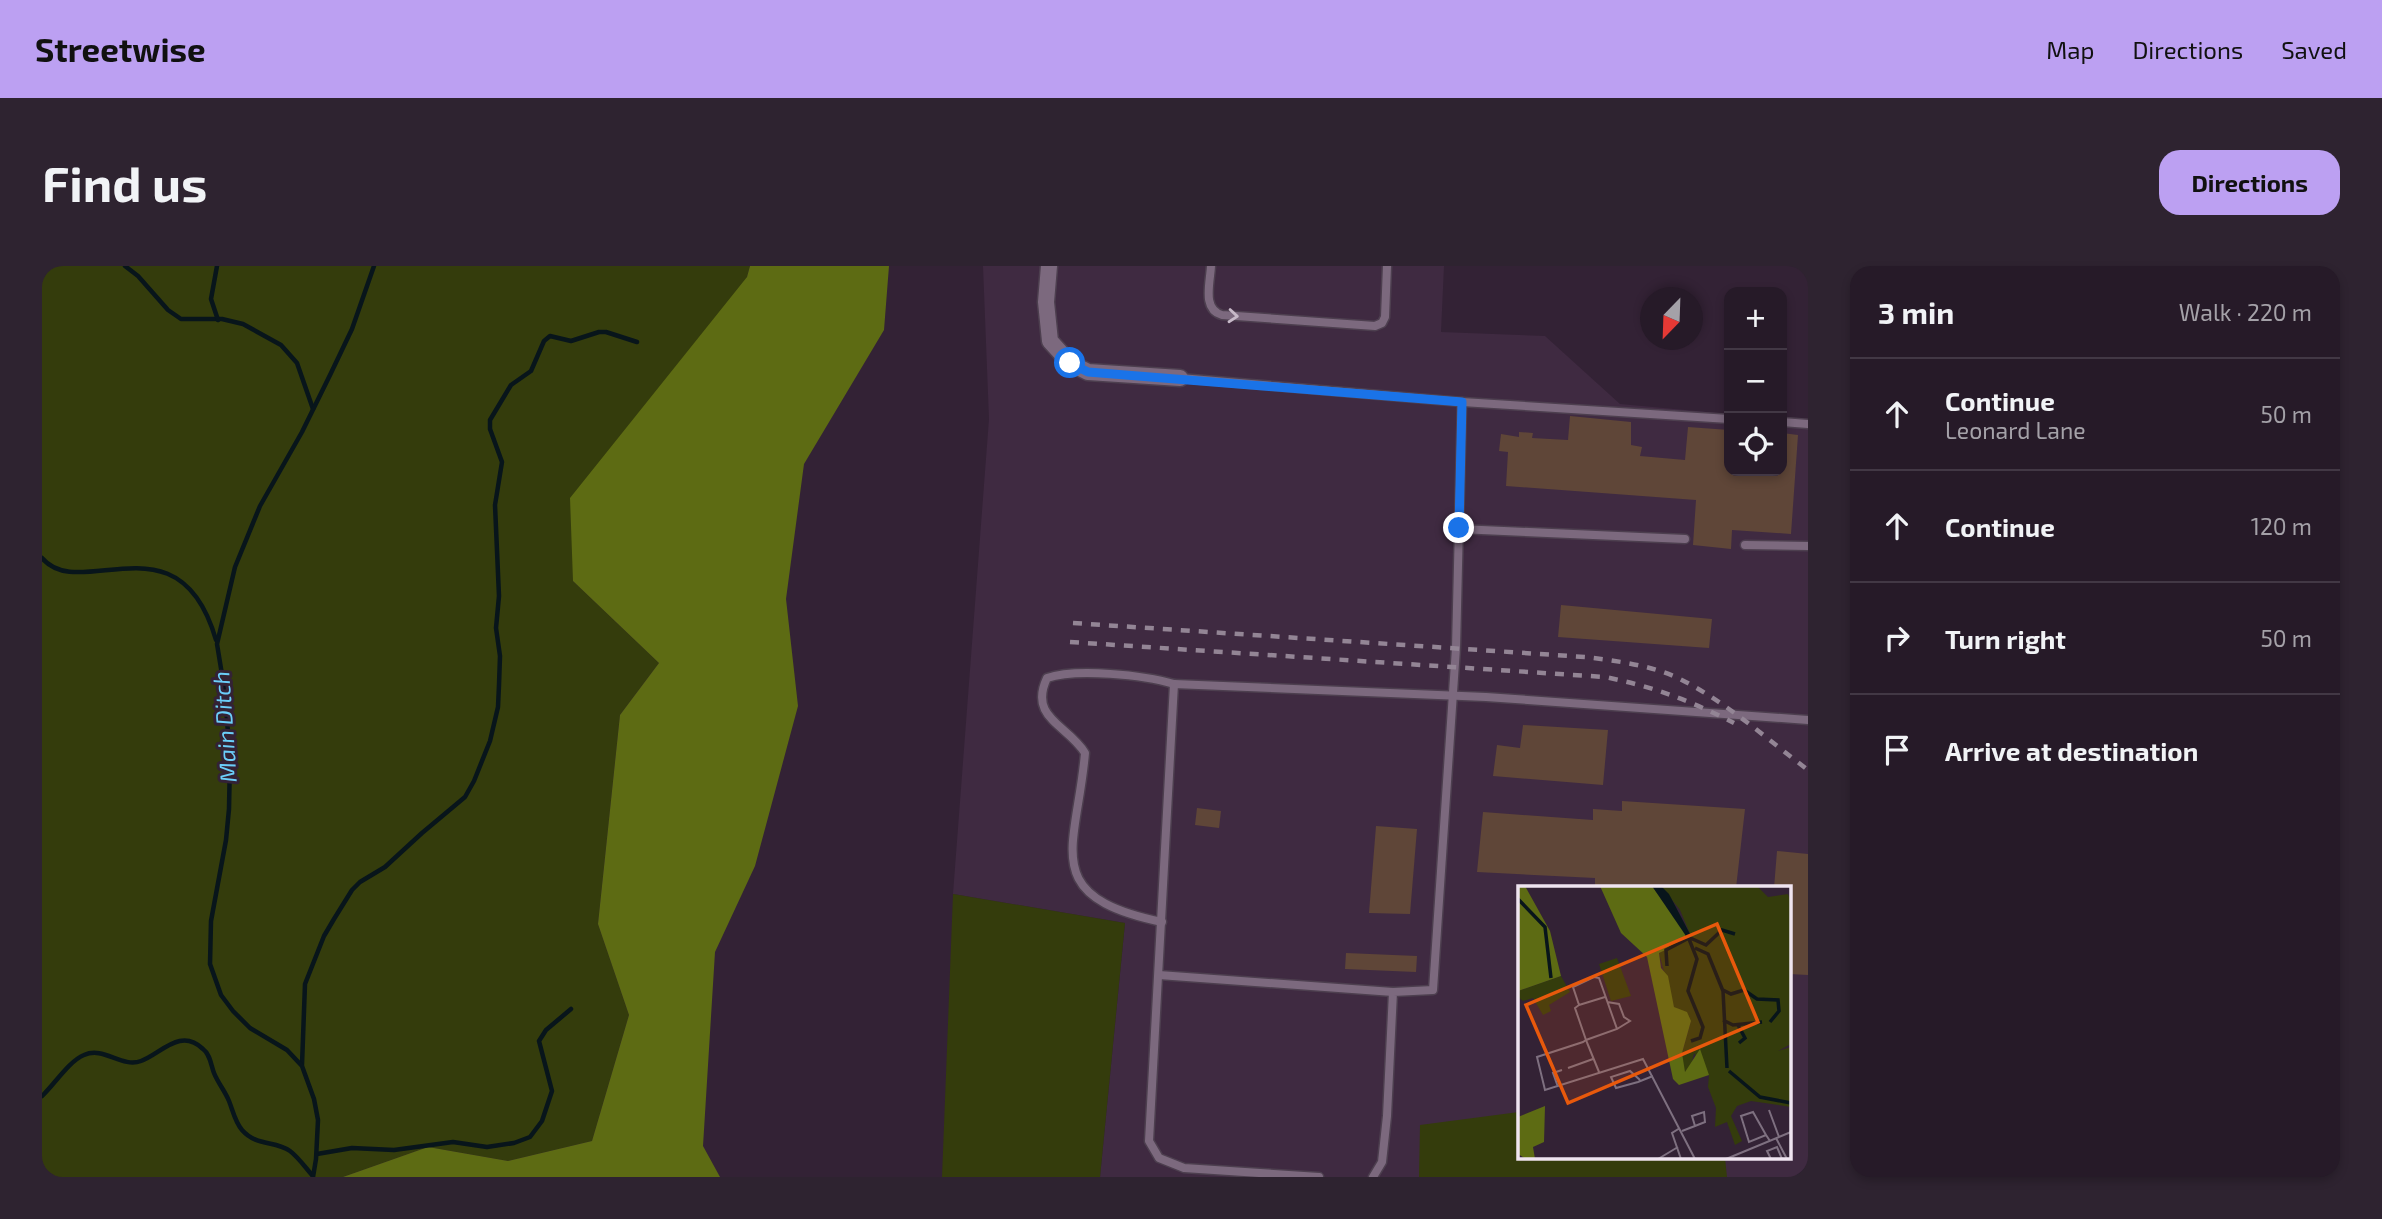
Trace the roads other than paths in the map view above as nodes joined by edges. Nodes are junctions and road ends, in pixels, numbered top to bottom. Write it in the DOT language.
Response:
graph roads {
  1 [pos="1049,266"];
  2 [pos="1210,266"];
  3 [pos="1387,266"];
  4 [pos="1180,379"];
  5 [pos="1462,402"];
  6 [pos="1724,419"];
  7 [pos="1787,422"];
  8 [pos="1808,424"];
  9 [pos="1459,528"];
  10 [pos="1685,540"];
  11 [pos="1745,545"];
  12 [pos="1808,546"];
  13 [pos="1174,684"];
  14 [pos="1453,696"];
  15 [pos="1808,720"];
  16 [pos="1162,922"];
  17 [pos="1159,975"];
  18 [pos="1392,992"];
  19 [pos="1319,1177"];
  20 [pos="1373,1177"];
  1 -- 4 [label="street"];
  2 -- 3 [label="lane, one-way"];
  4 -- 5 [label="lane"];
  5 -- 6 [label="lane"];
  5 -- 9 [label="lane"];
  7 -- 8 [label="lane"];
  9 -- 10 [label="lane"];
  9 -- 14 [label="lane"];
  11 -- 12 [label="lane"];
  13 -- 14 [label="lane"];
  13 -- 16 [label="lane"];
  13 -- 16 [label="lane"];
  14 -- 15 [label="lane"];
  14 -- 18 [label="lane"];
  16 -- 17 [label="lane"];
  17 -- 18 [label="lane"];
  17 -- 19 [label="lane"];
  18 -- 20 [label="lane"];
}
